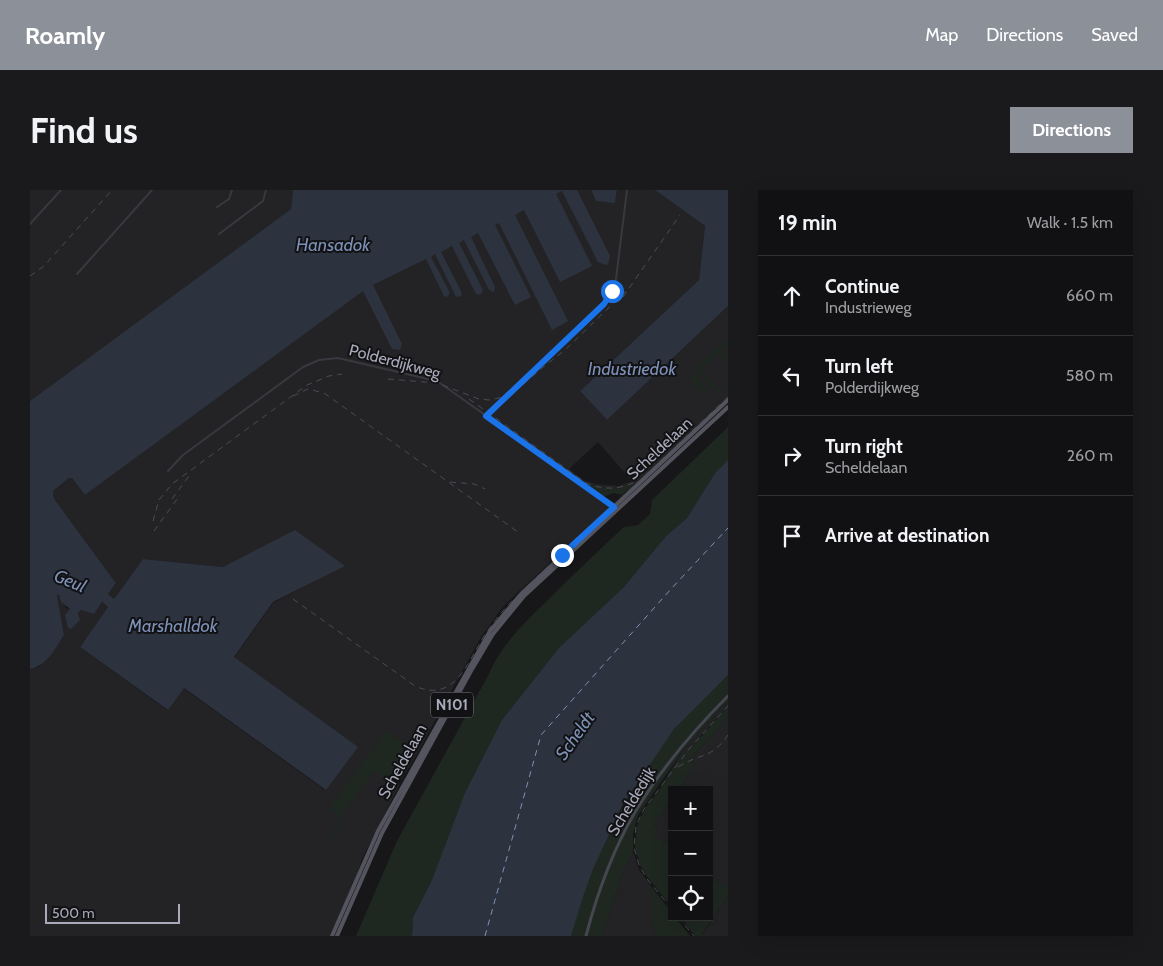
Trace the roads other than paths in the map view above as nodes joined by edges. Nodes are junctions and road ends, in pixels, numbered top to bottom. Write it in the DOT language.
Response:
graph roads {
  1 [pos="61,190"];
  2 [pos="152,190"];
  3 [pos="232,190"];
  4 [pos="266,190"];
  5 [pos="627,190"];
  6 [pos="217,207"];
  7 [pos="30,224"];
  8 [pos="219,234"];
  9 [pos="77,274"];
  10 [pos="728,400"];
  11 [pos="728,407"];
  12 [pos="486,416"];
  13 [pos="168,471"];
  14 [pos="615,508"];
  15 [pos="728,696"];
  16 [pos="342,919"];
  17 [pos="332,936"];
  18 [pos="337,936"];
  19 [pos="586,936"];
  1 -- 7 [label="street"];
  2 -- 9 [label="street"];
  3 -- 6 [label="street"];
  4 -- 8 [label="street"];
  5 -- 12 [label="street"];
  10 -- 14 [label="main road, Scheldelaan / N101"];
  11 -- 14 [label="main road, Scheldelaan / N101"];
  12 -- 13 [label="street, Polderdijkweg"];
  12 -- 14 [label="street, Polderdijkweg"];
  14 -- 16 [label="main road, Scheldelaan / N101"];
  15 -- 19 [label="street, Scheldedijk"];
  16 -- 17 [label="main road, Scheldelaan / N101"];
  16 -- 18 [label="main road, Scheldelaan / N101"];
}
